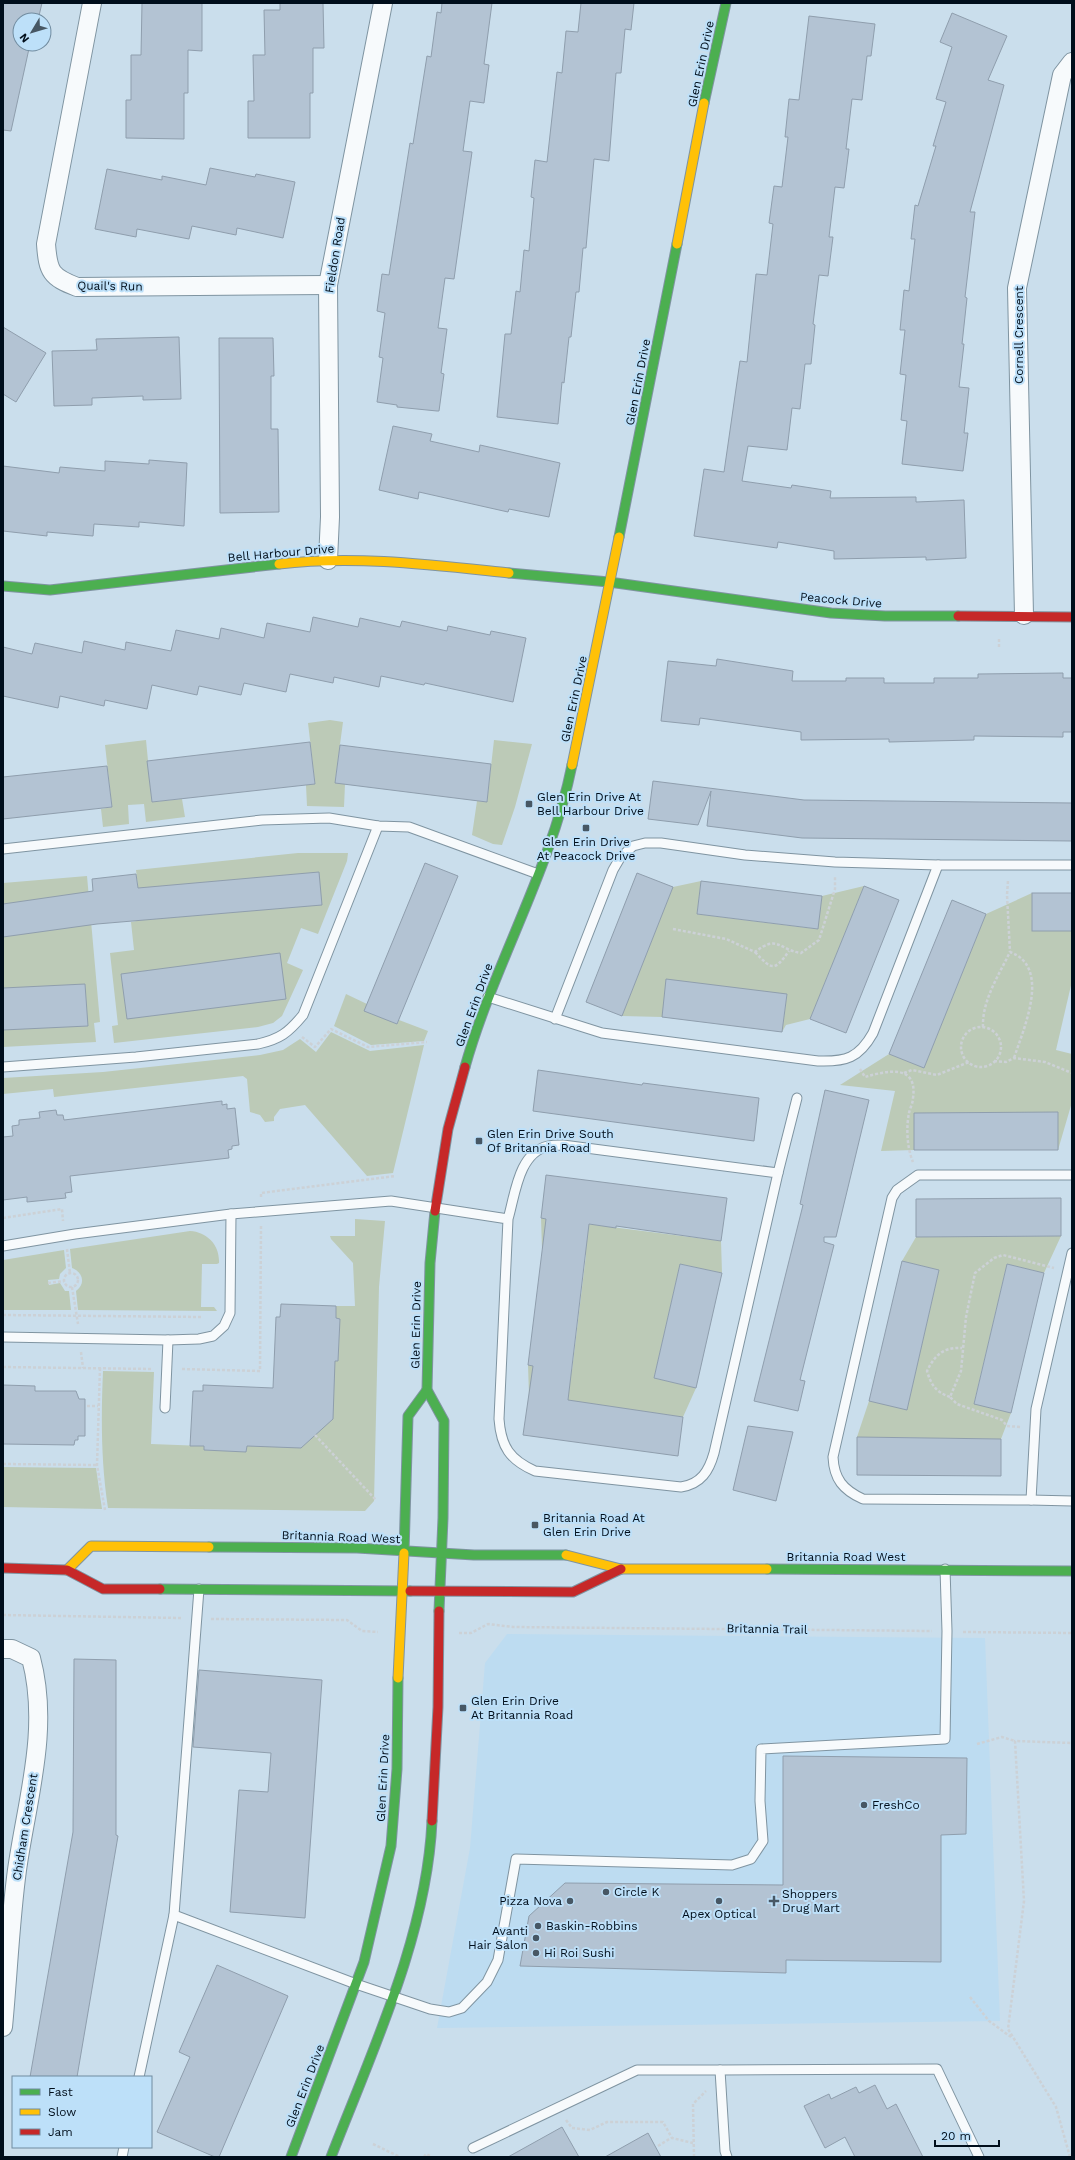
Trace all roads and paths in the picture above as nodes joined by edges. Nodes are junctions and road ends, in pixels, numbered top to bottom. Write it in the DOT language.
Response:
graph roads {
  1 [pos="92,3"];
  2 [pos="383,3"];
  3 [pos="726,3"];
  4 [pos="1072,62"];
  5 [pos="328,285"];
  6 [pos="328,560"];
  7 [pos="609,582"];
  8 [pos="3,586"];
  9 [pos="1024,615"];
  10 [pos="1072,617"];
  11 [pos="999,636"];
  12 [pos="999,647"];
  13 [pos="378,826"];
  14 [pos="3,849"];
  15 [pos="835,862"];
  16 [pos="938,865"];
  17 [pos="1010,865"];
  18 [pos="1072,865"];
  19 [pos="538,874"];
  20 [pos="673,929"];
  21 [pos="789,951"];
  22 [pos="755,952"];
  23 [pos="1010,952"];
  24 [pos="488,997"];
  25 [pos="555,1019"];
  26 [pos="983,1027"];
  27 [pos="292,1029"];
  28 [pos="427,1042"];
  29 [pos="851,1057"];
  30 [pos="1014,1058"];
  31 [pos="994,1061"];
  32 [pos="969,1062"];
  33 [pos="3,1067"];
  34 [pos="904,1073"];
  35 [pos="1072,1073"];
  36 [pos="797,1098"];
  37 [pos="778,1173"];
  38 [pos="918,1175"];
  39 [pos="1072,1175"];
  40 [pos="435,1206"];
  41 [pos="231,1214"];
  42 [pos="3,1218"];
  43 [pos="508,1219"];
  44 [pos="65,1236"];
  45 [pos="3,1246"];
  46 [pos="1072,1254"];
  47 [pos="1068,1272"];
  48 [pos="70,1273"];
  49 [pos="64,1281"];
  50 [pos="48,1283"];
  51 [pos="72,1286"];
  52 [pos="3,1315"];
  53 [pos="77,1316"];
  54 [pos="202,1317"];
  55 [pos="3,1337"];
  56 [pos="80,1338"];
  57 [pos="168,1340"];
  58 [pos="962,1348"];
  59 [pos="100,1368"];
  60 [pos="427,1390"];
  61 [pos="950,1397"];
  62 [pos="88,1406"];
  63 [pos="98,1406"];
  64 [pos="165,1408"];
  65 [pos="1035,1427"];
  66 [pos="315,1435"];
  67 [pos="3,1464"];
  68 [pos="98,1465"];
  69 [pos="376,1500"];
  70 [pos="1031,1500"];
  71 [pos="1072,1501"];
  72 [pos="106,1510"];
  73 [pos="404,1551"];
  74 [pos="442,1553"];
  75 [pos="3,1568"];
  76 [pos="621,1569"];
  77 [pos="945,1569"];
  78 [pos="67,1570"];
  79 [pos="1072,1571"];
  80 [pos="199,1589"];
  81 [pos="401,1590"];
  82 [pos="440,1590"];
  83 [pos="947,1631"];
  84 [pos="465,1633"];
  85 [pos="1072,1633"];
  86 [pos="3,1649"];
  87 [pos="1015,1740"];
  88 [pos="1072,1743"];
  89 [pos="977,1744"];
  90 [pos="174,1915"];
  91 [pos="356,1984"];
  92 [pos="392,1996"];
  93 [pos="970,1997"];
  94 [pos="3,2027"];
  95 [pos="1013,2038"];
  96 [pos="720,2072"];
  97 [pos="139,2076"];
  98 [pos="556,2108"];
  99 [pos="672,2138"];
  100 [pos="693,2143"];
  101 [pos="373,2144"];
  102 [pos="658,2146"];
  103 [pos="473,2148"];
  104 [pos="291,2157"];
  105 [pos="331,2157"];
  106 [pos="400,2157"];
  107 [pos="424,2157"];
  108 [pos="432,2157"];
  109 [pos="694,2157"];
  110 [pos="727,2157"];
  111 [pos="979,2157"];
  112 [pos="1070,2157"];
  1 -- 5 [label="street, Quail's Run"];
  2 -- 5 [label="street, Fieldon Road"];
  3 -- 7 [label="street, Glen Erin Drive"];
  4 -- 9 [label="street, Cornell Crescent"];
  5 -- 6 [label="street, Fieldon Road"];
  6 -- 7 [label="street, Bell Harbour Drive"];
  6 -- 8 [label="street, Bell Harbour Drive"];
  7 -- 9 [label="street, Peacock Drive"];
  7 -- 19 [label="street, Glen Erin Drive"];
  9 -- 10 [label="street, Peacock Drive"];
  11 -- 12 [label="path"];
  13 -- 14 [label="lane"];
  13 -- 19 [label="lane"];
  13 -- 27 [label="lane"];
  15 -- 16 [label="lane"];
  15 -- 21 [label="path"];
  15 -- 25 [label="lane"];
  16 -- 17 [label="lane"];
  16 -- 29 [label="lane"];
  17 -- 18 [label="lane"];
  17 -- 23 [label="path"];
  19 -- 24 [label="street, Glen Erin Drive"];
  20 -- 22 [label="path"];
  21 -- 22 [label="path"];
  21 -- 22 [label="path"];
  23 -- 26 [label="path"];
  23 -- 30 [label="path"];
  24 -- 25 [label="lane"];
  24 -- 40 [label="street, Glen Erin Drive"];
  25 -- 29 [label="lane"];
  26 -- 31 [label="path"];
  26 -- 32 [label="path"];
  27 -- 28 [label="path"];
  27 -- 33 [label="lane"];
  29 -- 34 [label="path"];
  30 -- 31 [label="path"];
  30 -- 35 [label="path"];
  31 -- 32 [label="path"];
  32 -- 34 [label="path"];
  34 -- 38 [label="path"];
  36 -- 37 [label="lane"];
  37 -- 43 [label="lane"];
  37 -- 43 [label="lane"];
  38 -- 39 [label="lane"];
  38 -- 70 [label="lane"];
  40 -- 41 [label="lane"];
  40 -- 43 [label="lane"];
  40 -- 60 [label="street, Glen Erin Drive"];
  41 -- 44 [label="lane"];
  41 -- 57 [label="lane"];
  42 -- 44 [label="path"];
  44 -- 45 [label="lane"];
  44 -- 48 [label="path"];
  46 -- 47 [label="lane"];
  47 -- 58 [label="path"];
  47 -- 65 [label="lane"];
  48 -- 49 [label="path"];
  48 -- 51 [label="path"];
  49 -- 50 [label="path"];
  49 -- 51 [label="path"];
  51 -- 53 [label="path"];
  52 -- 53 [label="path"];
  53 -- 54 [label="path"];
  53 -- 56 [label="path"];
  55 -- 56 [label="lane"];
  56 -- 57 [label="lane"];
  57 -- 64 [label="lane"];
  58 -- 61 [label="path"];
  58 -- 61 [label="path"];
  59 -- 63 [label="path"];
  60 -- 73 [label="street, Glen Erin Drive"];
  60 -- 74 [label="street"];
  61 -- 65 [label="path"];
  62 -- 63 [label="path"];
  63 -- 68 [label="path"];
  65 -- 70 [label="lane"];
  66 -- 69 [label="path"];
  67 -- 68 [label="path"];
  68 -- 72 [label="path"];
  70 -- 71 [label="lane"];
  73 -- 74 [label="street, Britannia Road West"];
  73 -- 78 [label="street, Britannia Road West"];
  73 -- 81 [label="street, Glen Erin Drive"];
  74 -- 76 [label="street, Britannia Road West"];
  74 -- 82 [label="street"];
  75 -- 78 [label="street, Britannia Road West"];
  76 -- 77 [label="street, Britannia Road West"];
  76 -- 82 [label="street, Britannia Road West"];
  77 -- 79 [label="street, Britannia Road West"];
  77 -- 83 [label="lane"];
  78 -- 80 [label="street, Britannia Road West"];
  80 -- 81 [label="street, Britannia Road West"];
  80 -- 90 [label="lane"];
  81 -- 82 [label="street, Britannia Road West"];
  81 -- 91 [label="street, Glen Erin Drive"];
  82 -- 92 [label="street"];
  83 -- 84 [label="path, Britannia Trail"];
  83 -- 85 [label="path, Britannia Trail"];
  83 -- 92 [label="lane"];
  86 -- 94 [label="street, Chidham Crescent"];
  87 -- 88 [label="path"];
  87 -- 89 [label="path"];
  87 -- 95 [label="path"];
  90 -- 91 [label="lane"];
  90 -- 97 [label="lane"];
  91 -- 92 [label="lane"];
  91 -- 104 [label="street, Glen Erin Drive"];
  92 -- 105 [label="street"];
  93 -- 95 [label="path"];
  95 -- 112 [label="path"];
  96 -- 98 [label="lane"];
  96 -- 100 [label="path"];
  96 -- 110 [label="lane"];
  96 -- 111 [label="lane"];
  98 -- 99 [label="path"];
  98 -- 103 [label="lane"];
  99 -- 100 [label="path"];
  99 -- 102 [label="path"];
  100 -- 109 [label="path"];
  101 -- 106 [label="path"];
  107 -- 108 [label="path"];
}
